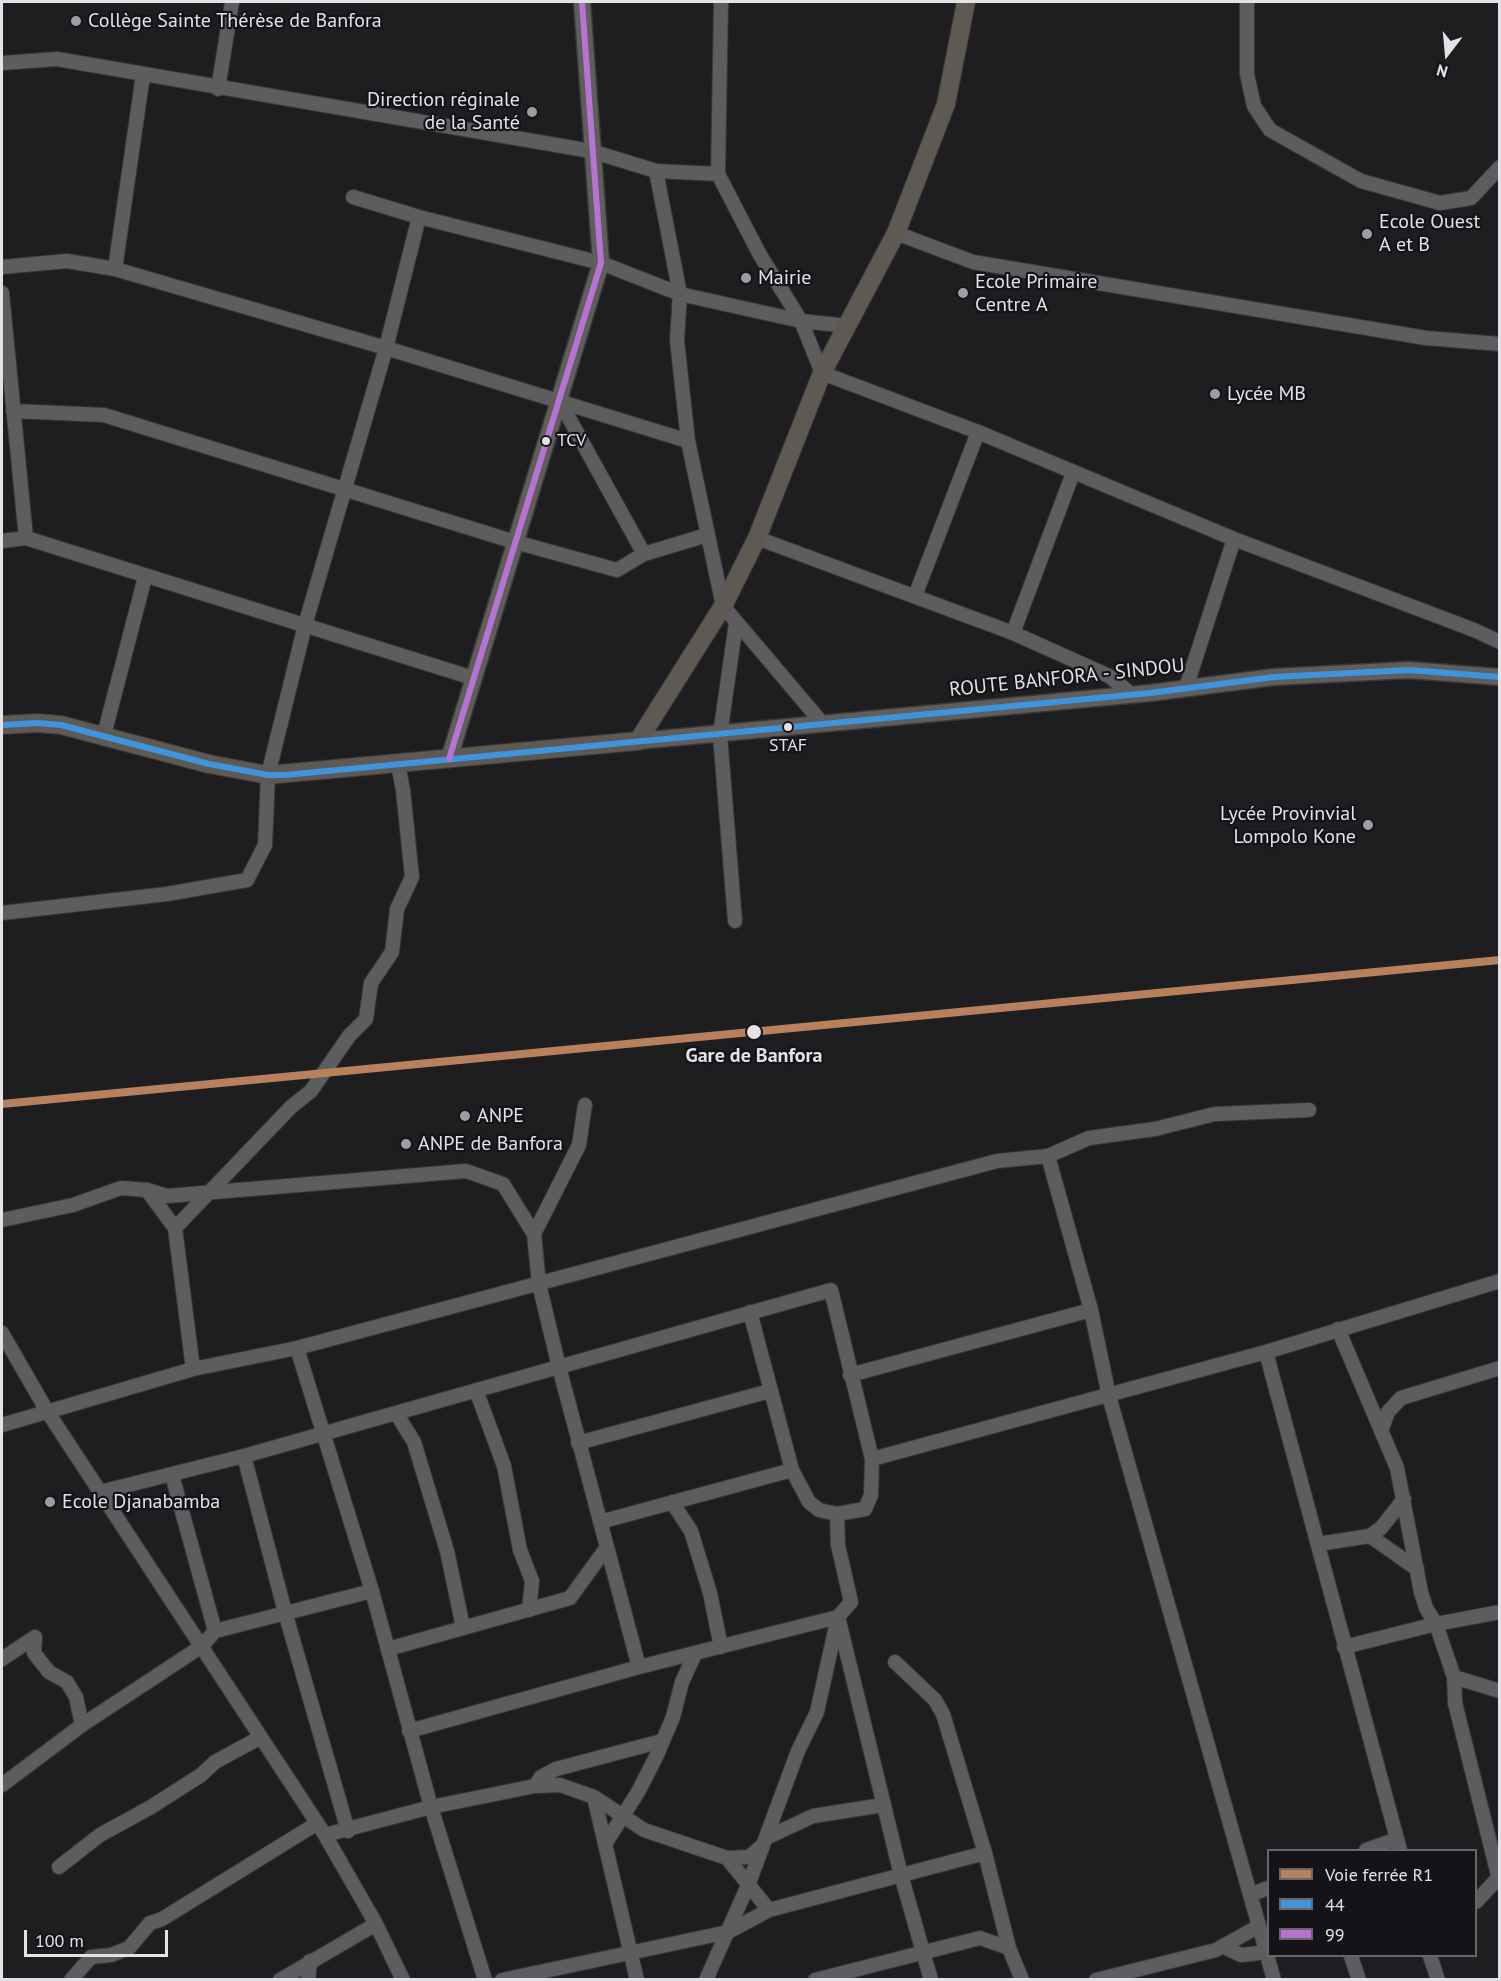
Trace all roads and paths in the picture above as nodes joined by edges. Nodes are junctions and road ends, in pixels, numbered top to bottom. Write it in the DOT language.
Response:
graph roads {
  1 [pos="232,2"];
  2 [pos="582,2"];
  3 [pos="721,2"];
  4 [pos="966,2"];
  5 [pos="1247,2"];
  6 [pos="2,63"];
  7 [pos="143,75"];
  8 [pos="218,88"];
  9 [pos="591,151"];
  10 [pos="1500,167"];
  11 [pos="656,171"];
  12 [pos="718,174"];
  13 [pos="353,197"];
  14 [pos="419,217"];
  15 [pos="896,233"];
  16 [pos="601,263"];
  17 [pos="2,267"];
  18 [pos="115,269"];
  19 [pos="2,293"];
  20 [pos="680,294"];
  21 [pos="801,321"];
  22 [pos="849,326"];
  23 [pos="1500,344"];
  24 [pos="386,348"];
  25 [pos="822,373"];
  26 [pos="559,400"];
  27 [pos="13,411"];
  28 [pos="978,432"];
  29 [pos="688,441"];
  30 [pos="1073,473"];
  31 [pos="345,487"];
  32 [pos="707,535"];
  33 [pos="26,538"];
  34 [pos="757,538"];
  35 [pos="1234,539"];
  36 [pos="2,541"];
  37 [pos="515,542"];
  38 [pos="644,554"];
  39 [pos="145,577"];
  40 [pos="915,596"];
  41 [pos="723,606"];
  42 [pos="736,623"];
  43 [pos="305,625"];
  44 [pos="1013,633"];
  45 [pos="1500,642"];
  46 [pos="1500,676"];
  47 [pos="473,678"];
  48 [pos="1186,688"];
  49 [pos="1131,694"];
  50 [pos="822,723"];
  51 [pos="2,725"];
  52 [pos="104,735"];
  53 [pos="720,735"];
  54 [pos="638,741"];
  55 [pos="449,759"];
  56 [pos="398,764"];
  57 [pos="268,775"];
  58 [pos="2,913"];
  59 [pos="735,921"];
  60 [pos="585,1105"];
  61 [pos="1309,1110"];
  62 [pos="1048,1156"];
  63 [pos="147,1190"];
  64 [pos="208,1192"];
  65 [pos="2,1220"];
  66 [pos="175,1228"];
  67 [pos="534,1234"];
  68 [pos="1500,1281"];
  69 [pos="539,1284"];
  70 [pos="1091,1310"];
  71 [pos="750,1312"];
  72 [pos="1338,1329"];
  73 [pos="2,1333"];
  74 [pos="297,1348"];
  75 [pos="1266,1352"];
  76 [pos="559,1367"];
  77 [pos="1500,1368"];
  78 [pos="193,1369"];
  79 [pos="850,1375"];
  80 [pos="476,1390"];
  81 [pos="770,1391"];
  82 [pos="1109,1396"];
  83 [pos="47,1411"];
  84 [pos="396,1413"];
  85 [pos="2,1425"];
  86 [pos="1381,1431"];
  87 [pos="324,1433"];
  88 [pos="578,1443"];
  89 [pos="244,1456"];
  90 [pos="872,1460"];
  91 [pos="792,1470"];
  92 [pos="172,1475"];
  93 [pos="100,1492"];
  94 [pos="1404,1499"];
  95 [pos="672,1502"];
  96 [pos="837,1514"];
  97 [pos="600,1522"];
  98 [pos="1370,1536"];
  99 [pos="1318,1544"];
  100 [pos="606,1547"];
  101 [pos="1417,1569"];
  102 [pos="372,1591"];
  103 [pos="529,1610"];
  104 [pos="285,1612"];
  105 [pos="1500,1612"];
  106 [pos="838,1617"];
  107 [pos="1436,1624"];
  108 [pos="463,1628"];
  109 [pos="215,1631"];
  110 [pos="202,1646"];
  111 [pos="721,1647"];
  112 [pos="1344,1647"];
  113 [pos="388,1649"];
  114 [pos="695,1654"];
  115 [pos="2,1659"];
  116 [pos="895,1662"];
  117 [pos="639,1666"];
  118 [pos="1454,1677"];
  119 [pos="1500,1691"];
  120 [pos="82,1725"];
  121 [pos="410,1731"];
  122 [pos="261,1737"];
  123 [pos="662,1741"];
  124 [pos="2,1785"];
  125 [pos="536,1786"];
  126 [pos="638,1792"];
  127 [pos="594,1797"];
  128 [pos="883,1804"];
  129 [pos="431,1807"];
  130 [pos="622,1815"];
  131 [pos="316,1824"];
  132 [pos="644,1830"];
  133 [pos="348,1831"];
  134 [pos="325,1835"];
  135 [pos="765,1841"];
  136 [pos="605,1844"];
  137 [pos="1399,1845"];
  138 [pos="1377,1849"];
  139 [pos="985,1853"];
  140 [pos="728,1858"];
  141 [pos="1497,1861"];
  142 [pos="59,1868"];
  143 [pos="900,1875"];
  144 [pos="1499,1880"];
  145 [pos="749,1883"];
  146 [pos="1267,1889"];
  147 [pos="1250,1895"];
  148 [pos="1477,1901"];
  149 [pos="769,1910"];
  150 [pos="376,1924"];
  151 [pos="1258,1926"];
  152 [pos="728,1932"];
  153 [pos="1224,1947"];
  154 [pos="1009,1948"];
  155 [pos="630,1951"];
  156 [pos="923,1951"];
  157 [pos="1267,1952"];
  158 [pos="1268,1957"];
  159 [pos="1351,1957"];
  160 [pos="1430,1957"];
  161 [pos="310,1961"];
  162 [pos="853,1974"];
  163 [pos="71,1980"];
  164 [pos="280,1980"];
  165 [pos="308,1980"];
  166 [pos="403,1980"];
  167 [pos="485,1980"];
  168 [pos="502,1980"];
  169 [pos="637,1980"];
  170 [pos="706,1980"];
  171 [pos="815,1980"];
  172 [pos="932,1980"];
  173 [pos="1022,1980"];
  174 [pos="1096,1980"];
  175 [pos="1274,1980"];
  176 [pos="1359,1980"];
  177 [pos="1438,1980"];
  1 -- 8 [label="street"];
  2 -- 9 [label="main road"];
  3 -- 12 [label="street"];
  4 -- 15 [label="highway"];
  5 -- 10 [label="street"];
  6 -- 7 [label="street"];
  7 -- 8 [label="street"];
  7 -- 18 [label="street"];
  8 -- 9 [label="street"];
  9 -- 11 [label="street"];
  9 -- 16 [label="main road"];
  11 -- 12 [label="street"];
  11 -- 20 [label="street"];
  12 -- 21 [label="street"];
  13 -- 14 [label="street"];
  14 -- 16 [label="street"];
  14 -- 24 [label="street"];
  15 -- 22 [label="highway"];
  15 -- 23 [label="street"];
  16 -- 20 [label="street"];
  16 -- 26 [label="main road"];
  17 -- 18 [label="street"];
  18 -- 24 [label="street"];
  19 -- 27 [label="street"];
  20 -- 21 [label="street"];
  20 -- 29 [label="street"];
  21 -- 22 [label="street"];
  21 -- 25 [label="street"];
  22 -- 25 [label="highway"];
  24 -- 26 [label="street"];
  24 -- 31 [label="street"];
  25 -- 28 [label="street"];
  25 -- 34 [label="highway"];
  26 -- 29 [label="street"];
  26 -- 37 [label="main road"];
  26 -- 38 [label="street"];
  27 -- 31 [label="street"];
  27 -- 33 [label="street"];
  28 -- 30 [label="street"];
  28 -- 40 [label="street"];
  29 -- 32 [label="street"];
  30 -- 35 [label="street"];
  30 -- 44 [label="street"];
  31 -- 37 [label="street"];
  31 -- 43 [label="street"];
  32 -- 38 [label="street"];
  32 -- 41 [label="street"];
  33 -- 36 [label="street"];
  33 -- 39 [label="street"];
  34 -- 40 [label="street"];
  34 -- 41 [label="highway"];
  35 -- 45 [label="street"];
  35 -- 48 [label="street"];
  37 -- 38 [label="street"];
  37 -- 47 [label="main road"];
  39 -- 43 [label="street"];
  39 -- 52 [label="street"];
  40 -- 44 [label="street"];
  41 -- 42 [label="street"];
  41 -- 54 [label="highway"];
  42 -- 50 [label="street"];
  42 -- 53 [label="street"];
  43 -- 47 [label="street"];
  43 -- 57 [label="street"];
  44 -- 49 [label="street"];
  46 -- 48 [label="main road, ROUTE BANFORA - SINDOU"];
  47 -- 55 [label="main road"];
  48 -- 49 [label="main road, ROUTE BANFORA - SINDOU"];
  49 -- 50 [label="main road, ROUTE BANFORA - SINDOU"];
  50 -- 53 [label="main road, ROUTE BANFORA - SINDOU"];
  51 -- 52 [label="highway"];
  52 -- 57 [label="highway"];
  53 -- 54 [label="main road, ROUTE BANFORA - SINDOU"];
  53 -- 59 [label="street"];
  54 -- 55 [label="highway"];
  55 -- 56 [label="highway"];
  56 -- 57 [label="highway"];
  56 -- 64 [label="street"];
  57 -- 58 [label="street"];
  60 -- 67 [label="street"];
  61 -- 62 [label="street"];
  62 -- 69 [label="street"];
  62 -- 70 [label="street"];
  63 -- 64 [label="street"];
  63 -- 65 [label="street"];
  63 -- 66 [label="street"];
  64 -- 66 [label="street"];
  64 -- 67 [label="street"];
  66 -- 78 [label="street"];
  67 -- 69 [label="street"];
  68 -- 72 [label="street"];
  69 -- 74 [label="street"];
  69 -- 76 [label="street"];
  70 -- 79 [label="street"];
  70 -- 82 [label="street"];
  71 -- 76 [label="street"];
  71 -- 79 [label="street"];
  71 -- 81 [label="street"];
  72 -- 75 [label="street"];
  72 -- 86 [label="street"];
  73 -- 83 [label="street"];
  74 -- 78 [label="street"];
  74 -- 87 [label="street"];
  75 -- 82 [label="street"];
  75 -- 99 [label="street"];
  76 -- 80 [label="street"];
  76 -- 88 [label="street"];
  77 -- 86 [label="street"];
  78 -- 83 [label="street"];
  79 -- 90 [label="street"];
  80 -- 84 [label="street"];
  80 -- 103 [label="street"];
  81 -- 88 [label="street"];
  81 -- 91 [label="street"];
  82 -- 90 [label="street"];
  82 -- 147 [label="street"];
  83 -- 85 [label="street"];
  83 -- 93 [label="street"];
  84 -- 87 [label="street"];
  84 -- 108 [label="street"];
  86 -- 94 [label="street"];
  87 -- 89 [label="street"];
  87 -- 102 [label="street"];
  88 -- 97 [label="street"];
  89 -- 92 [label="street"];
  89 -- 104 [label="street"];
  90 -- 96 [label="street"];
  91 -- 95 [label="street"];
  91 -- 96 [label="street"];
  92 -- 93 [label="street"];
  92 -- 109 [label="street"];
  93 -- 110 [label="street"];
  94 -- 98 [label="street"];
  94 -- 101 [label="street"];
  95 -- 97 [label="street"];
  95 -- 111 [label="street"];
  96 -- 106 [label="street"];
  97 -- 100 [label="street"];
  98 -- 99 [label="street"];
  98 -- 101 [label="street"];
  99 -- 112 [label="street"];
  100 -- 103 [label="street"];
  100 -- 117 [label="street"];
  101 -- 107 [label="street"];
  102 -- 104 [label="street"];
  102 -- 113 [label="street"];
  103 -- 108 [label="street"];
  104 -- 109 [label="street"];
  104 -- 133 [label="street"];
  105 -- 107 [label="street"];
  106 -- 111 [label="street"];
  106 -- 128 [label="street"];
  106 -- 135 [label="street"];
  107 -- 112 [label="street"];
  107 -- 118 [label="street"];
  108 -- 113 [label="street"];
  109 -- 110 [label="street"];
  110 -- 120 [label="street"];
  110 -- 122 [label="street"];
  111 -- 114 [label="street"];
  112 -- 137 [label="street"];
  113 -- 121 [label="street"];
  114 -- 117 [label="street"];
  114 -- 123 [label="street"];
  115 -- 120 [label="street"];
  116 -- 139 [label="street"];
  117 -- 121 [label="street"];
  118 -- 119 [label="street"];
  118 -- 141 [label="street"];
  120 -- 124 [label="street"];
  121 -- 129 [label="street"];
  122 -- 131 [label="street"];
  122 -- 142 [label="street"];
  123 -- 125 [label="street"];
  123 -- 126 [label="street"];
  125 -- 127 [label="street"];
  125 -- 129 [label="street"];
  126 -- 130 [label="street"];
  126 -- 132 [label="street"];
  127 -- 130 [label="street"];
  127 -- 136 [label="street"];
  128 -- 135 [label="street"];
  128 -- 143 [label="street"];
  129 -- 133 [label="street"];
  129 -- 167 [label="street"];
  130 -- 132 [label="street"];
  130 -- 136 [label="street"];
  131 -- 134 [label="street"];
  131 -- 163 [label="street"];
  132 -- 140 [label="street"];
  133 -- 134 [label="street"];
  134 -- 150 [label="street"];
  135 -- 140 [label="street"];
  135 -- 145 [label="street"];
  136 -- 155 [label="street"];
  137 -- 138 [label="street"];
  139 -- 143 [label="street"];
  139 -- 154 [label="street"];
  140 -- 145 [label="street"];
  141 -- 144 [label="street"];
  143 -- 149 [label="street"];
  143 -- 156 [label="street"];
  144 -- 148 [label="street"];
  145 -- 149 [label="street"];
  145 -- 152 [label="street"];
  146 -- 147 [label="street"];
  147 -- 151 [label="street"];
  149 -- 152 [label="street"];
  150 -- 161 [label="street"];
  150 -- 166 [label="street"];
  151 -- 153 [label="street"];
  151 -- 157 [label="street"];
  152 -- 155 [label="street"];
  152 -- 170 [label="street"];
  153 -- 157 [label="street"];
  153 -- 174 [label="street"];
  154 -- 156 [label="street"];
  154 -- 173 [label="street"];
  155 -- 168 [label="street"];
  155 -- 169 [label="street"];
  156 -- 162 [label="street"];
  156 -- 172 [label="street"];
  158 -- 175 [label="street"];
  159 -- 176 [label="street"];
  160 -- 177 [label="street"];
  161 -- 164 [label="street"];
  161 -- 165 [label="street"];
  162 -- 171 [label="street"];
}
